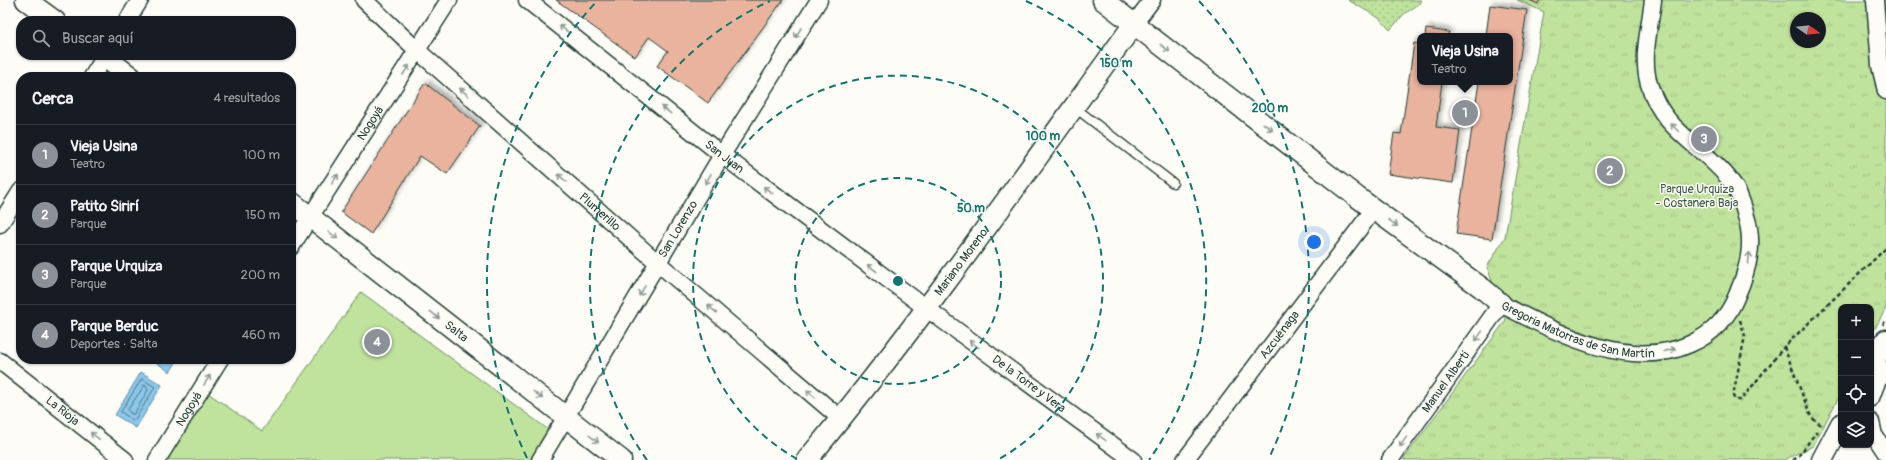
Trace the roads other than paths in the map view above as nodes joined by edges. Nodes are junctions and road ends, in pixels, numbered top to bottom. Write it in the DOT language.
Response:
graph roads {
  1 [pos="26,0"];
  2 [pos="140,0"];
  3 [pos="364,0"];
  4 [pos="449,0"];
  5 [pos="527,0"];
  6 [pos="819,0"];
  7 [pos="1103,0"];
  8 [pos="1152,0"];
  9 [pos="1653,0"];
  10 [pos="1875,0"];
  11 [pos="48,16"];
  12 [pos="130,16"];
  13 [pos="1134,24"];
  14 [pos="418,52"];
  15 [pos="103,60"];
  16 [pos="110,60"];
  17 [pos="95,72"];
  18 [pos="125,72"];
  19 [pos="1886,91"];
  20 [pos="1074,106"];
  21 [pos="722,155"];
  22 [pos="1173,184"];
  23 [pos="16,199"];
  24 [pos="296,206"];
  25 [pos="1374,209"];
  26 [pos="310,217"];
  27 [pos="0,224"];
  28 [pos="296,239"];
  29 [pos="658,263"];
  30 [pos="1501,304"];
  31 [pos="926,308"];
  32 [pos="1886,340"];
  33 [pos="0,361"];
  34 [pos="1874,362"];
  35 [pos="217,364"];
  36 [pos="1886,370"];
  37 [pos="1874,390"];
  38 [pos="567,418"];
  39 [pos="841,419"];
  40 [pos="1838,429"];
  41 [pos="1874,435"];
  42 [pos="1886,453"];
  43 [pos="1820,457"];
  44 [pos="125,460"];
  45 [pos="157,460"];
  46 [pos="540,460"];
  47 [pos="621,460"];
  48 [pos="807,460"];
  49 [pos="1132,460"];
  50 [pos="1186,460"];
  51 [pos="1390,460"];
  1 -- 11 [label="street"];
  2 -- 12 [label="street"];
  3 -- 14 [label="street, Plumerillo"];
  4 -- 14 [label="street, Nogoyá"];
  21 -- 5 [label="street, San Juan, one-way"];
  6 -- 21 [label="street, San Lorenzo, one-way"];
  7 -- 13 [label="street, Gregoria Matorras de San Martín"];
  8 -- 13 [label="street, Mariano Moreno"];
  30 -- 9 [label="street, Gregoria Matorras de San Martín, one-way"];
  10 -- 19 [label="street"];
  13 -- 20 [label="street, Mariano Moreno"];
  13 -- 25 [label="street, Gregoria Matorras de San Martín, one-way"];
  26 -- 14 [label="street, Nogoyá, one-way"];
  29 -- 14 [label="street, Plumerillo, one-way"];
  15 -- 17 [label="street"];
  16 -- 18 [label="street"];
  20 -- 22 [label="lane"];
  20 -- 31 [label="street, Mariano Moreno"];
  21 -- 29 [label="street, San Lorenzo, one-way"];
  31 -- 21 [label="street, San Juan, one-way"];
  23 -- 27 [label="street"];
  24 -- 26 [label="street, Salta"];
  25 -- 30 [label="street, Gregoria Matorras de San Martín, one-way"];
  25 -- 50 [label="street, Azcuénaga"];
  26 -- 28 [label="street, Nogoyá"];
  26 -- 38 [label="street, Salta, one-way"];
  29 -- 38 [label="street, San Lorenzo, one-way"];
  39 -- 29 [label="street, Plumerillo, one-way"];
  30 -- 51 [label="street, Manuel Alberti, one-way"];
  31 -- 39 [label="street, Mariano Moreno"];
  49 -- 31 [label="street, De la Torre y Vera, one-way"];
  32 -- 34 [label="street"];
  44 -- 33 [label="street, La Rioja, one-way"];
  45 -- 35 [label="street, Nogoyá, one-way"];
  36 -- 37 [label="street"];
  38 -- 46 [label="street, San Lorenzo"];
  38 -- 47 [label="street, Salta, one-way"];
  39 -- 48 [label="street, Mariano Moreno"];
  40 -- 43 [label="street"];
  41 -- 42 [label="street"];
}
